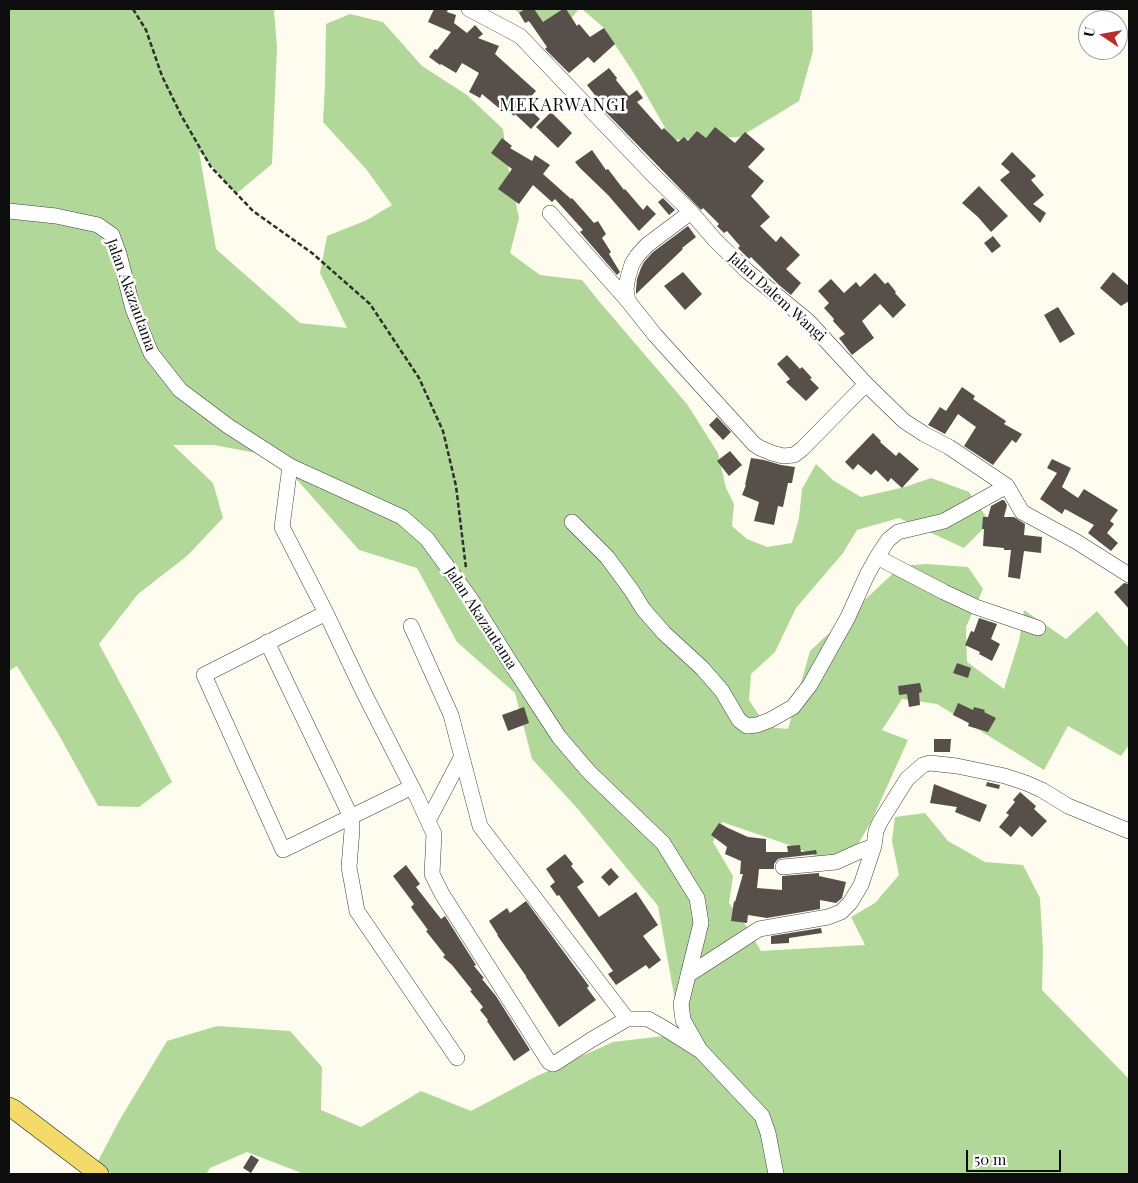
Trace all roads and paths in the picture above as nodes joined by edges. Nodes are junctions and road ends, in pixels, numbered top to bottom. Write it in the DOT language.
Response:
graph roads {
  1 [pos="133,9"];
  2 [pos="469,9"];
  3 [pos="9,211"];
  4 [pos="550,212"];
  5 [pos="691,212"];
  6 [pos="628,300"];
  7 [pos="866,384"];
  8 [pos="290,466"];
  9 [pos="1007,486"];
  10 [pos="572,522"];
  11 [pos="877,557"];
  12 [pos="466,570"];
  13 [pos="1129,575"];
  14 [pos="326,613"];
  15 [pos="410,626"];
  16 [pos="1038,628"];
  17 [pos="267,642"];
  18 [pos="462,756"];
  19 [pos="412,787"];
  20 [pos="351,817"];
  21 [pos="428,821"];
  22 [pos="1129,831"];
  23 [pos="874,846"];
  24 [pos="783,867"];
  25 [pos="688,975"];
  26 [pos="627,1019"];
  27 [pos="700,1050"];
  28 [pos="457,1058"];
  29 [pos="9,1107"];
  30 [pos="99,1174"];
  31 [pos="776,1174"];
  1 -- 12 [label="path"];
  2 -- 5 [label="street, Jalan Dalem Wangi"];
  3 -- 8 [label="street, Jalan Akazautama"];
  4 -- 6 [label="street"];
  5 -- 6 [label="street"];
  5 -- 7 [label="street, Jalan Dalem Wangi"];
  6 -- 7 [label="street"];
  7 -- 9 [label="street, Jalan Dalem Wangi"];
  8 -- 14 [label="street"];
  8 -- 25 [label="street, Jalan Akazautama"];
  9 -- 11 [label="street"];
  9 -- 13 [label="street, Jalan Dalem Wangi"];
  10 -- 11 [label="street"];
  11 -- 16 [label="street"];
  14 -- 17 [label="street"];
  14 -- 19 [label="street"];
  15 -- 18 [label="street"];
  17 -- 20 [label="street"];
  17 -- 20 [label="street"];
  18 -- 21 [label="street"];
  18 -- 26 [label="street"];
  19 -- 20 [label="street"];
  19 -- 21 [label="street"];
  20 -- 28 [label="street"];
  21 -- 26 [label="street"];
  22 -- 23 [label="street"];
  23 -- 24 [label="street"];
  23 -- 25 [label="street"];
  25 -- 27 [label="street, Jalan Akazautama"];
  26 -- 27 [label="street"];
  27 -- 31 [label="street, Jalan Akazautama"];
  29 -- 30 [label="main road"];
}
